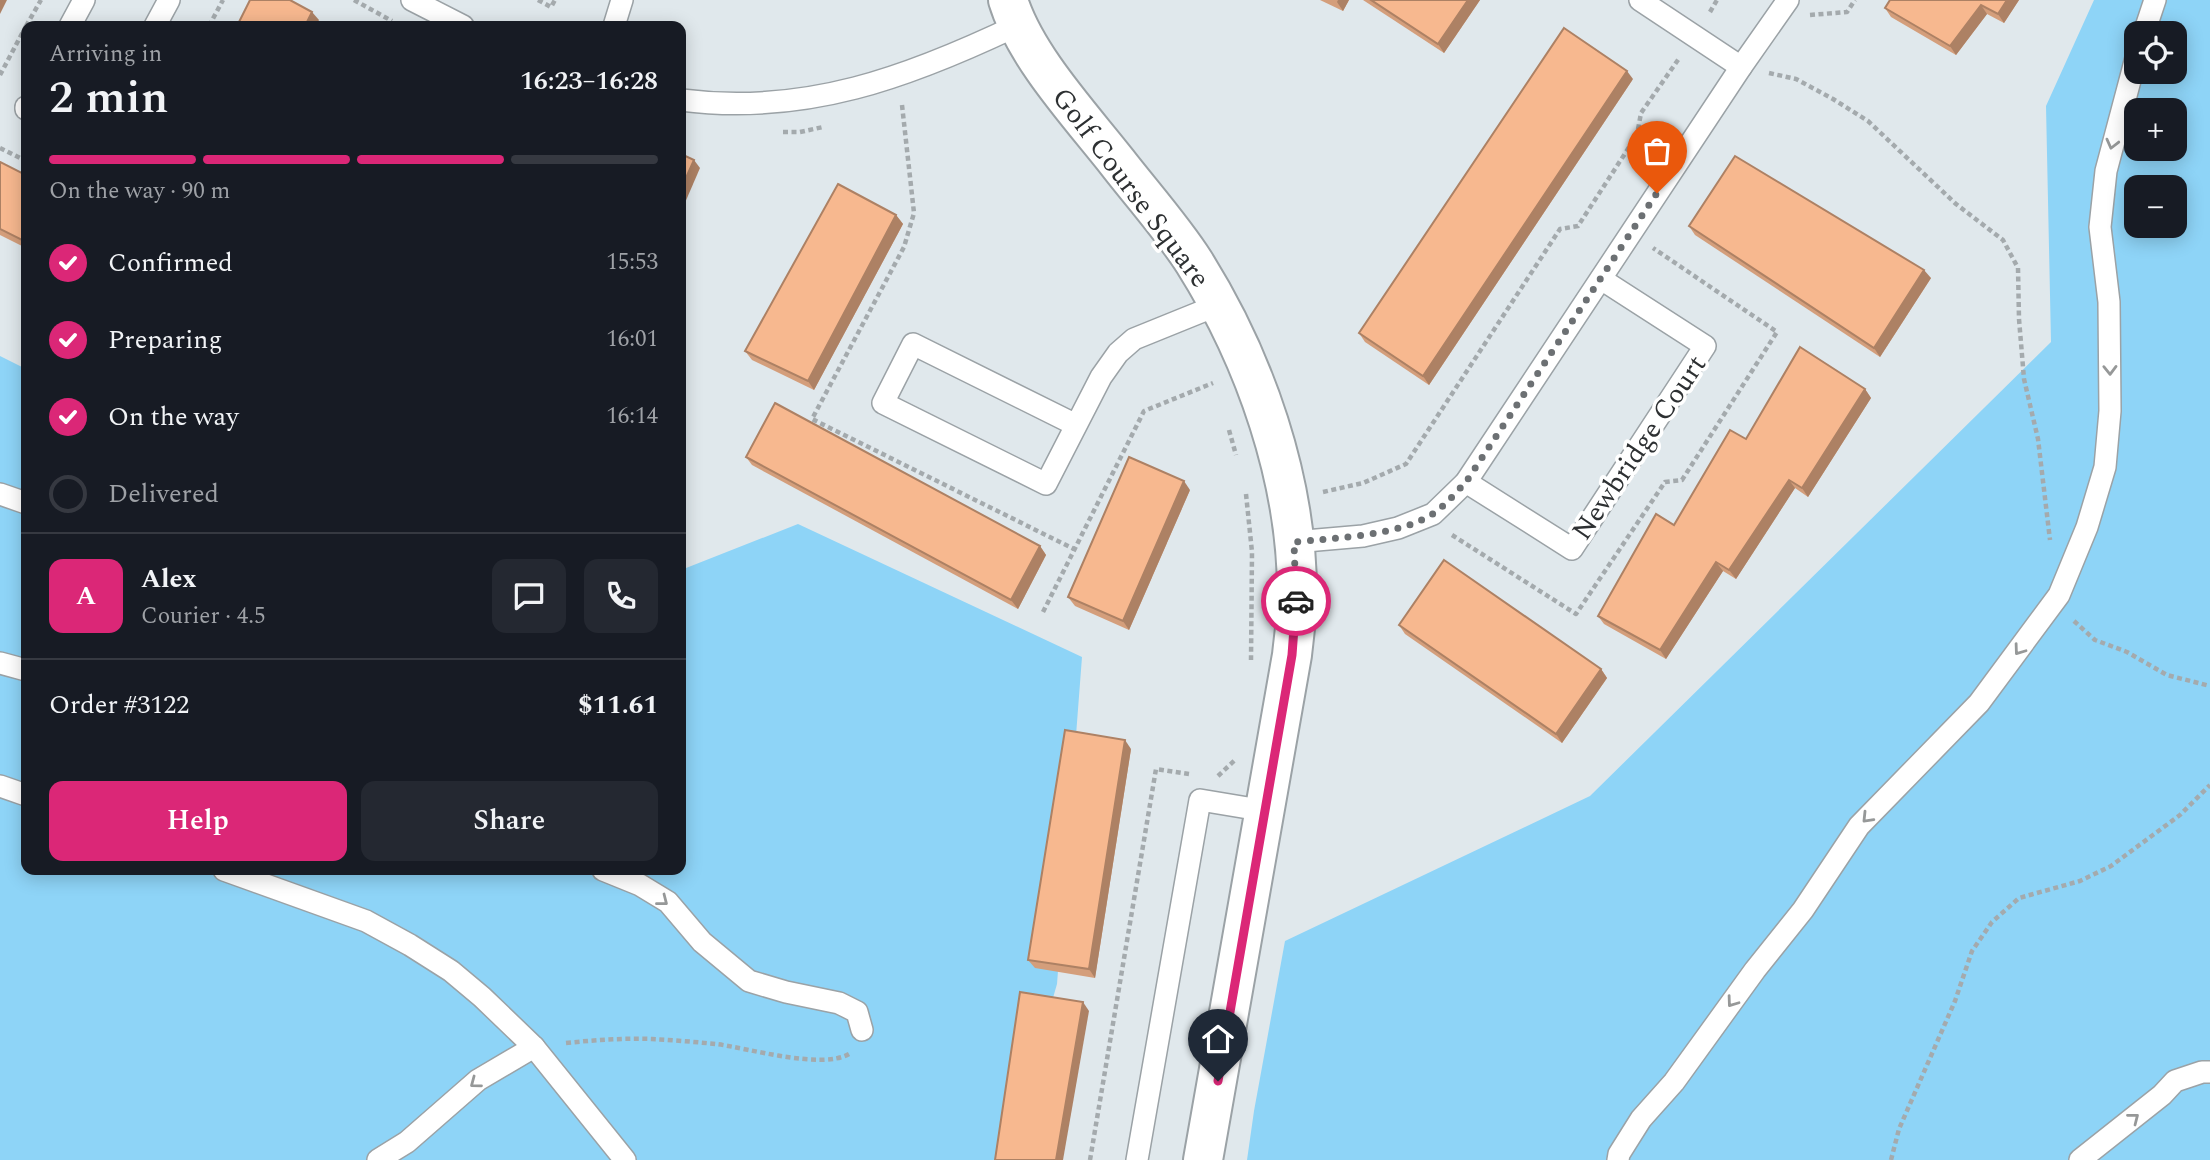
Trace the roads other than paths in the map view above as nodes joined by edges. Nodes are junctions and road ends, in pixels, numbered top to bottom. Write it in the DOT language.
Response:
graph roads {
  1 [pos="84,0"];
  2 [pos="169,0"];
  3 [pos="412,0"];
  4 [pos="622,0"];
  5 [pos="1640,0"];
  6 [pos="1788,0"];
  7 [pos="2155,0"];
  8 [pos="1013,13"];
  9 [pos="73,21"];
  10 [pos="158,21"];
  11 [pos="453,21"];
  12 [pos="616,21"];
  13 [pos="2148,21"];
  14 [pos="1741,67"];
  15 [pos="2129,84"];
  16 [pos="686,101"];
  17 [pos="1601,279"];
  18 [pos="1218,305"];
  19 [pos="1076,425"];
  20 [pos="1466,482"];
  21 [pos="0,494"];
  22 [pos="21,501"];
  23 [pos="1294,542"];
  24 [pos="0,663"];
  25 [pos="21,669"];
  26 [pos="0,786"];
  27 [pos="21,793"];
  28 [pos="1266,811"];
  29 [pos="239,875"];
  30 [pos="615,875"];
  31 [pos="862,1030"];
  32 [pos="534,1048"];
  33 [pos="2210,1072"];
  34 [pos="378,1160"];
  35 [pos="625,1160"];
  36 [pos="1137,1160"];
  37 [pos="1203,1160"];
  38 [pos="1618,1160"];
  39 [pos="2080,1160"];
  1 -- 9 [label="lane"];
  2 -- 10 [label="lane"];
  3 -- 11 [label="lane"];
  4 -- 12 [label="lane"];
  5 -- 14 [label="lane"];
  6 -- 14 [label="lane"];
  7 -- 13 [label="lane"];
  8 -- 16 [label="lane"];
  8 -- 18 [label="street, Golf Course Square"];
  14 -- 17 [label="lane"];
  15 -- 38 [label="lane, one-way"];
  17 -- 20 [label="lane"];
  17 -- 20 [label="lane, Newbridge Court"];
  18 -- 19 [label="lane"];
  18 -- 23 [label="street, Golf Course Square"];
  19 -- 19 [label="lane"];
  20 -- 23 [label="lane"];
  21 -- 22 [label="lane"];
  23 -- 28 [label="street, Golf Course Square"];
  24 -- 25 [label="lane"];
  26 -- 27 [label="lane"];
  28 -- 36 [label="lane"];
  28 -- 37 [label="street, Golf Course Square"];
  29 -- 32 [label="lane"];
  30 -- 31 [label="lane, one-way"];
  32 -- 34 [label="lane, one-way"];
  32 -- 35 [label="lane"];
  39 -- 33 [label="lane, one-way"];
}
